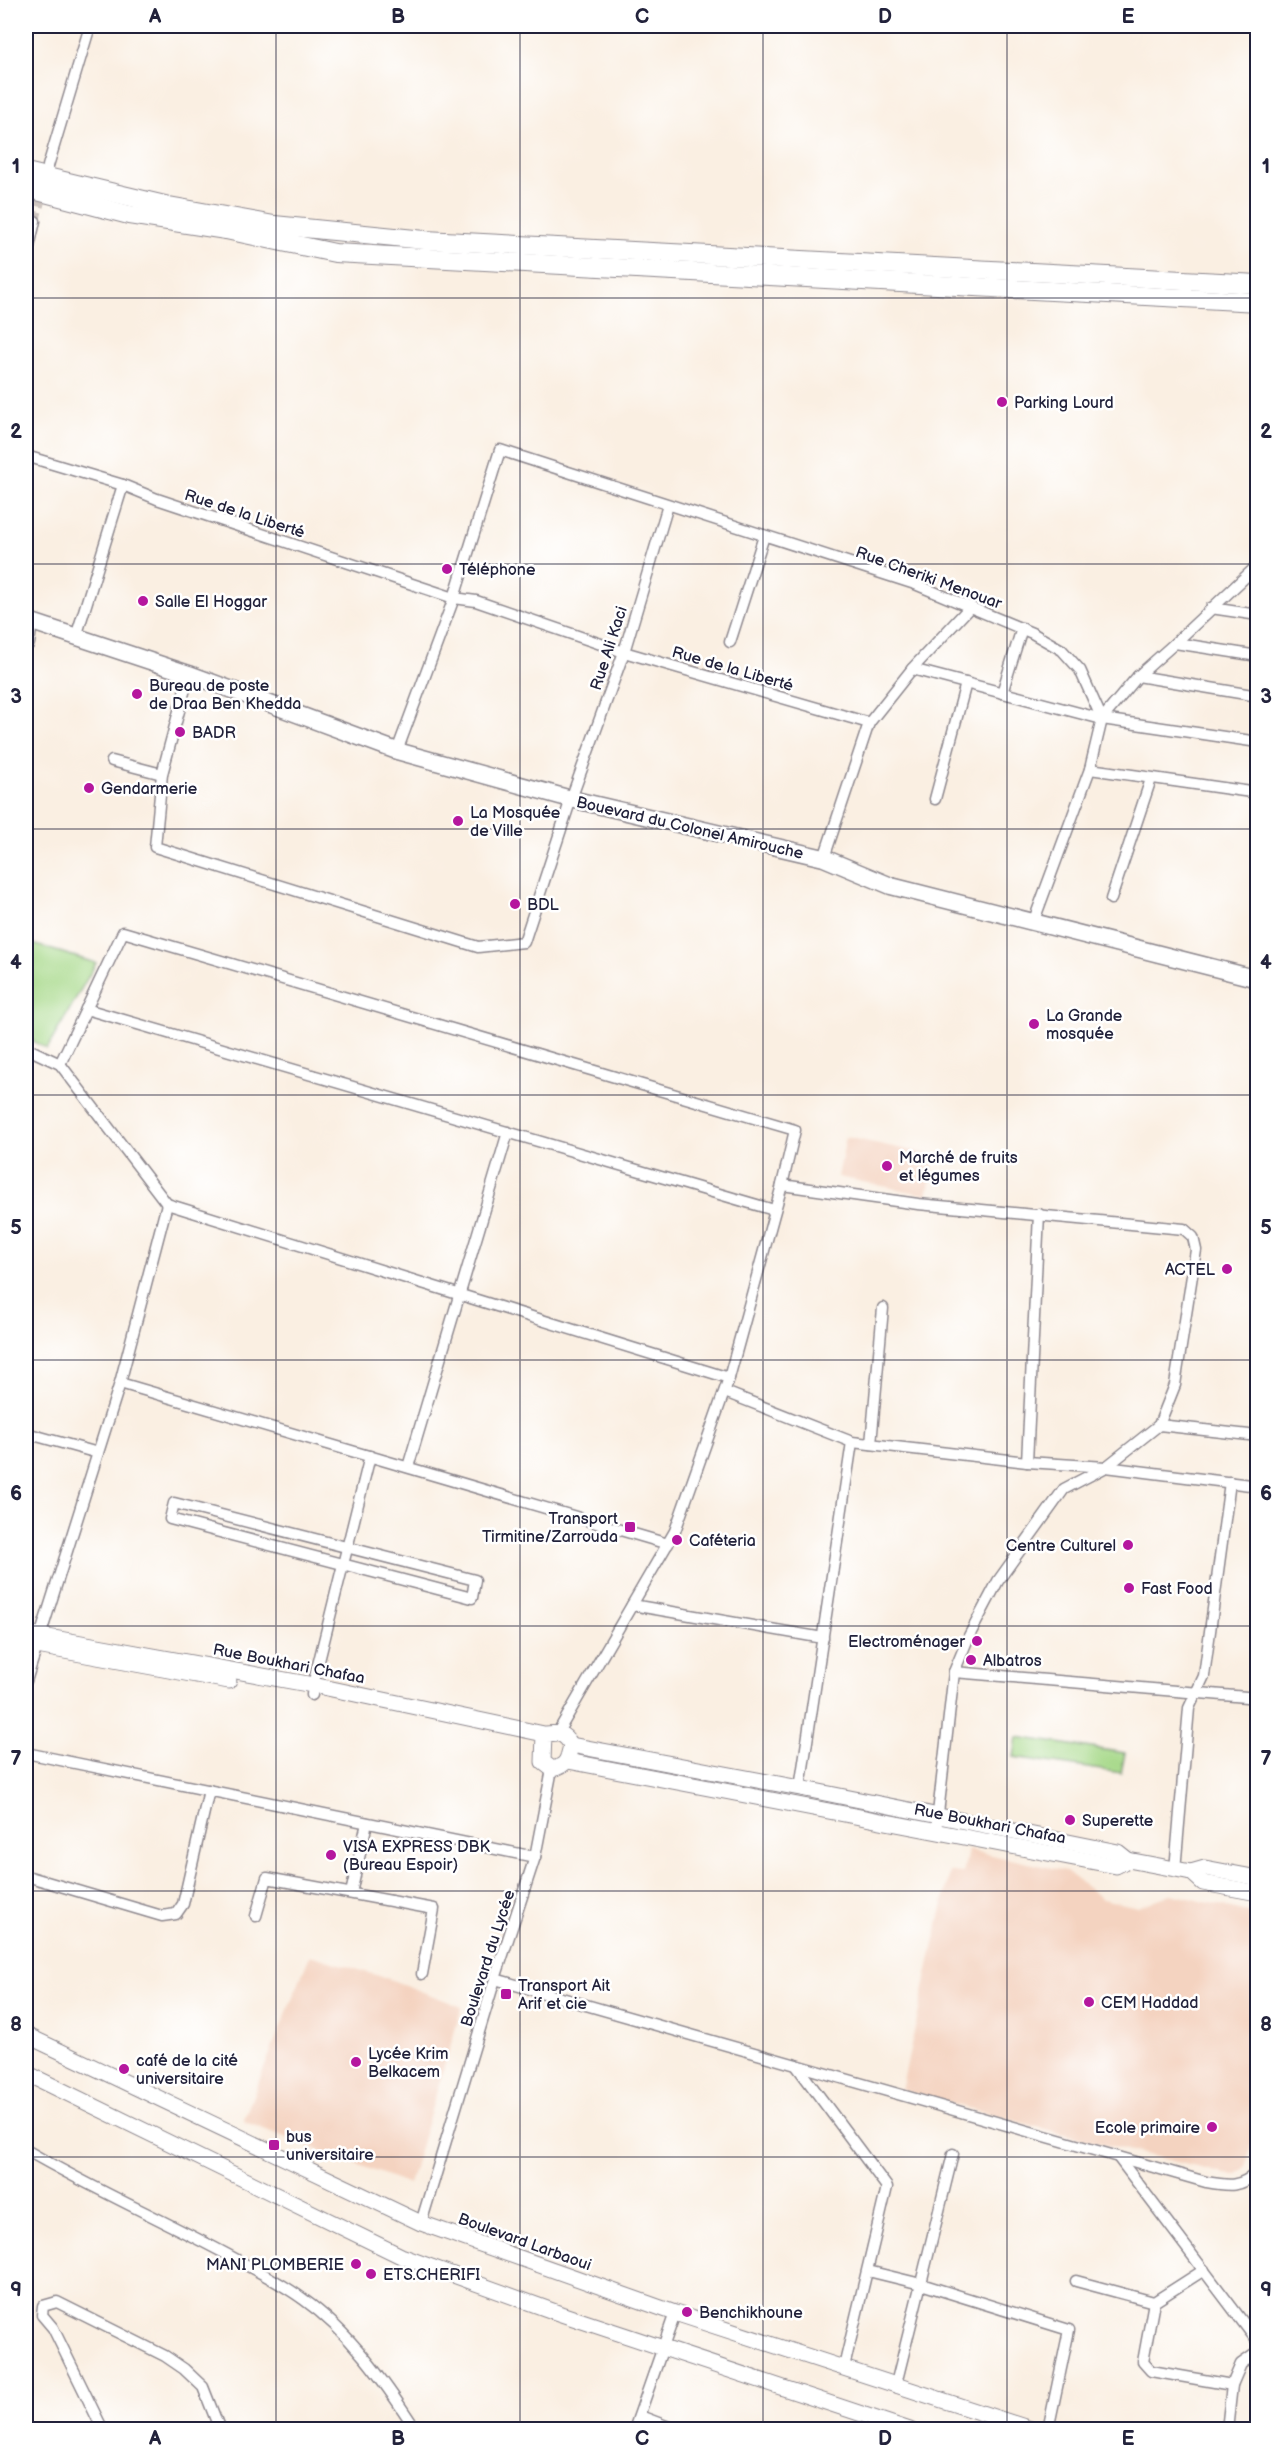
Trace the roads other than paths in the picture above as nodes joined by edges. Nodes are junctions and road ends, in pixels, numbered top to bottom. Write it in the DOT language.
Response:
graph roads {
  1 [pos="90,26"];
  2 [pos="48,166"];
  3 [pos="26,172"];
  4 [pos="26,188"];
  5 [pos="35,221"];
  6 [pos="26,260"];
  7 [pos="1257,285"];
  8 [pos="1257,302"];
  9 [pos="26,456"];
  10 [pos="123,485"];
  11 [pos="668,506"];
  12 [pos="764,536"];
  13 [pos="1257,565"];
  14 [pos="454,598"];
  15 [pos="970,607"];
  16 [pos="1211,608"];
  17 [pos="1257,615"];
  18 [pos="27,620"];
  19 [pos="1022,628"];
  20 [pos="76,637"];
  21 [pos="730,642"];
  22 [pos="26,643"];
  23 [pos="1175,644"];
  24 [pos="624,652"];
  25 [pos="1257,656"];
  26 [pos="912,669"];
  27 [pos="189,674"];
  28 [pos="1138,676"];
  29 [pos="966,683"];
  30 [pos="1002,693"];
  31 [pos="1257,696"];
  32 [pos="1102,719"];
  33 [pos="869,723"];
  34 [pos="1257,742"];
  35 [pos="397,751"];
  36 [pos="112,761"];
  37 [pos="1090,770"];
  38 [pos="162,774"];
  39 [pos="1150,779"];
  40 [pos="1257,793"];
  41 [pos="571,799"];
  42 [pos="935,800"];
  43 [pos="824,858"];
  44 [pos="1111,899"];
  45 [pos="1034,923"];
  46 [pos="1257,979"];
  47 [pos="86,1009"];
  48 [pos="26,1048"];
  49 [pos="60,1064"];
  50 [pos="508,1132"];
  51 [pos="782,1185"];
  52 [pos="167,1204"];
  53 [pos="774,1210"];
  54 [pos="1039,1214"];
  55 [pos="460,1294"];
  56 [pos="883,1308"];
  57 [pos="729,1378"];
  58 [pos="120,1383"];
  59 [pos="725,1392"];
  60 [pos="1159,1425"];
  61 [pos="26,1433"];
  62 [pos="1257,1437"];
  63 [pos="852,1442"];
  64 [pos="871,1444"];
  65 [pos="98,1453"];
  66 [pos="370,1456"];
  67 [pos="1027,1462"];
  68 [pos="408,1467"];
  69 [pos="1106,1467"];
  70 [pos="1230,1482"];
  71 [pos="1257,1486"];
  72 [pos="668,1544"];
  73 [pos="347,1548"];
  74 [pos="343,1564"];
  75 [pos="632,1605"];
  76 [pos="823,1638"];
  77 [pos="32,1640"];
  78 [pos="954,1672"];
  79 [pos="26,1681"];
  80 [pos="312,1690"];
  81 [pos="1197,1692"];
  82 [pos="1257,1698"];
  83 [pos="548,1736"];
  84 [pos="571,1745"];
  85 [pos="26,1753"];
  86 [pos="568,1761"];
  87 [pos="552,1769"];
  88 [pos="800,1788"];
  89 [pos="209,1790"];
  90 [pos="367,1822"];
  91 [pos="937,1823"];
  92 [pos="535,1857"];
  93 [pos="1175,1869"];
  94 [pos="1191,1872"];
  95 [pos="30,1877"];
  96 [pos="1257,1878"];
  97 [pos="351,1893"];
  98 [pos="1257,1893"];
  99 [pos="256,1916"];
  100 [pos="422,1974"];
  101 [pos="495,1979"];
  102 [pos="26,2035"];
  103 [pos="795,2064"];
  104 [pos="26,2073"];
  105 [pos="26,2150"];
  106 [pos="953,2154"];
  107 [pos="1118,2157"];
  108 [pos="1257,2172"];
  109 [pos="421,2223"];
  110 [pos="868,2271"];
  111 [pos="1204,2271"];
  112 [pos="1076,2281"];
  113 [pos="921,2284"];
  114 [pos="1154,2302"];
  115 [pos="675,2313"];
  116 [pos="1257,2342"];
  117 [pos="664,2348"];
  118 [pos="1257,2352"];
  119 [pos="844,2367"];
  120 [pos="896,2384"];
  121 [pos="1232,2385"];
  122 [pos="640,2416"];
  123 [pos="221,2427"];
  124 [pos="905,2429"];
  125 [pos="103,2430"];
  126 [pos="416,2430"];
  127 [pos="634,2430"];
  128 [pos="677,2430"];
  129 [pos="1034,2430"];
  130 [pos="1048,2430"];
  131 [pos="1227,2430"];
  1 -- 2 [label="street"];
  3 -- 7 [label="highway"];
  4 -- 8 [label="highway"];
  5 -- 6 [label="street"];
  9 -- 10 [label="street, Rue de la Liberté"];
  10 -- 14 [label="street, Rue de la Liberté"];
  10 -- 20 [label="street"];
  11 -- 12 [label="street, Rue Cheriki Menouar"];
  11 -- 14 [label="street, Rue Cheriki Menouar"];
  11 -- 24 [label="street, Rue Ali Kaci"];
  12 -- 15 [label="street, Rue Cheriki Menouar"];
  12 -- 21 [label="street"];
  13 -- 16 [label="street"];
  14 -- 24 [label="street, Rue de la Liberté"];
  14 -- 35 [label="street"];
  15 -- 19 [label="street, Rue Cheriki Menouar"];
  15 -- 26 [label="street"];
  16 -- 17 [label="street"];
  16 -- 23 [label="street"];
  18 -- 20 [label="main road, Bouevard du Colonel Amirouche"];
  18 -- 22 [label="main road"];
  19 -- 30 [label="street"];
  19 -- 32 [label="street, Rue Cheriki Menouar"];
  20 -- 27 [label="main road, Bouevard du Colonel Amirouche"];
  23 -- 25 [label="street"];
  23 -- 28 [label="street"];
  24 -- 33 [label="street, Rue de la Liberté"];
  24 -- 41 [label="street, Rue Ali Kaci"];
  26 -- 29 [label="street"];
  26 -- 33 [label="street"];
  27 -- 35 [label="main road, Bouevard du Colonel Amirouche"];
  27 -- 38 [label="street"];
  28 -- 31 [label="street"];
  28 -- 32 [label="street"];
  29 -- 30 [label="street"];
  29 -- 42 [label="street"];
  30 -- 32 [label="street"];
  32 -- 34 [label="street"];
  32 -- 37 [label="street"];
  33 -- 43 [label="street"];
  35 -- 41 [label="main road, Bouevard du Colonel Amirouche"];
  36 -- 38 [label="street"];
  37 -- 39 [label="street"];
  37 -- 45 [label="street"];
  38 -- 41 [label="street, Rue Ali Kaci"];
  39 -- 40 [label="street"];
  39 -- 44 [label="street"];
  41 -- 43 [label="main road, Bouevard du Colonel Amirouche"];
  43 -- 45 [label="main road, Bouevard du Colonel Amirouche"];
  45 -- 46 [label="main road, Bouevard du Colonel Amirouche"];
  47 -- 49 [label="street"];
  47 -- 50 [label="street"];
  47 -- 51 [label="street"];
  48 -- 49 [label="street"];
  49 -- 52 [label="street"];
  50 -- 53 [label="street"];
  50 -- 55 [label="street"];
  51 -- 53 [label="street"];
  51 -- 54 [label="street"];
  52 -- 55 [label="street"];
  52 -- 58 [label="street"];
  53 -- 57 [label="street"];
  54 -- 60 [label="street"];
  54 -- 67 [label="street"];
  55 -- 57 [label="street"];
  55 -- 68 [label="street"];
  56 -- 64 [label="street"];
  57 -- 59 [label="street"];
  58 -- 65 [label="street"];
  58 -- 66 [label="street"];
  59 -- 63 [label="street"];
  59 -- 72 [label="street"];
  60 -- 62 [label="street"];
  60 -- 69 [label="street"];
  61 -- 65 [label="street"];
  63 -- 64 [label="street"];
  63 -- 76 [label="street"];
  64 -- 67 [label="street"];
  65 -- 77 [label="street"];
  66 -- 68 [label="street"];
  66 -- 73 [label="street"];
  67 -- 69 [label="street"];
  68 -- 72 [label="street"];
  69 -- 70 [label="street"];
  69 -- 78 [label="street"];
  70 -- 71 [label="street"];
  70 -- 81 [label="street"];
  72 -- 75 [label="street"];
  73 -- 74 [label="street"];
  73 -- 74 [label="street"];
  73 -- 74 [label="street"];
  74 -- 80 [label="street"];
  75 -- 76 [label="street"];
  75 -- 83 [label="street"];
  76 -- 88 [label="street"];
  77 -- 79 [label="street"];
  77 -- 80 [label="main road, Rue Boukhari Chafaa"];
  78 -- 81 [label="street"];
  78 -- 91 [label="street"];
  80 -- 83 [label="main road, Rue Boukhari Chafaa"];
  81 -- 82 [label="street"];
  81 -- 93 [label="street"];
  83 -- 84 [label="main road"];
  83 -- 87 [label="main road"];
  84 -- 86 [label="main road"];
  84 -- 88 [label="main road, Rue Boukhari Chafaa"];
  85 -- 89 [label="street"];
  86 -- 87 [label="main road"];
  86 -- 91 [label="main road, Rue Boukhari Chafaa"];
  87 -- 92 [label="street, Boulevard du Lycée"];
  88 -- 91 [label="main road, Rue Boukhari Chafaa"];
  89 -- 90 [label="street"];
  89 -- 95 [label="street"];
  90 -- 92 [label="street"];
  90 -- 97 [label="street"];
  91 -- 93 [label="main road, Rue Boukhari Chafaa"];
  92 -- 101 [label="street, Boulevard du Lycée"];
  93 -- 94 [label="main road, Rue Boukhari Chafaa"];
  94 -- 96 [label="main road"];
  94 -- 98 [label="main road"];
  97 -- 99 [label="street"];
  97 -- 100 [label="street"];
  101 -- 103 [label="street"];
  101 -- 109 [label="street, Boulevard du Lycée"];
  102 -- 109 [label="main road, Boulevard Larbaoui"];
  103 -- 107 [label="street"];
  103 -- 110 [label="street"];
  104 -- 117 [label="main road"];
  105 -- 126 [label="street"];
  106 -- 113 [label="street"];
  107 -- 108 [label="street"];
  107 -- 111 [label="street"];
  109 -- 115 [label="main road, Boulevard Larbaoui"];
  110 -- 113 [label="street"];
  110 -- 119 [label="street"];
  111 -- 114 [label="street"];
  111 -- 116 [label="street"];
  112 -- 114 [label="street"];
  113 -- 120 [label="street"];
  113 -- 130 [label="street"];
  114 -- 121 [label="street"];
  115 -- 117 [label="street"];
  115 -- 119 [label="main road, Boulevard Larbaoui"];
  117 -- 122 [label="street"];
  117 -- 124 [label="main road"];
  118 -- 121 [label="street"];
  119 -- 120 [label="main road, Boulevard Larbaoui"];
  120 -- 129 [label="main road, Boulevard Larbaoui"];
  121 -- 131 [label="street"];
  122 -- 127 [label="street"];
  122 -- 128 [label="street"];
  123 -- 125 [label="street"];
}
